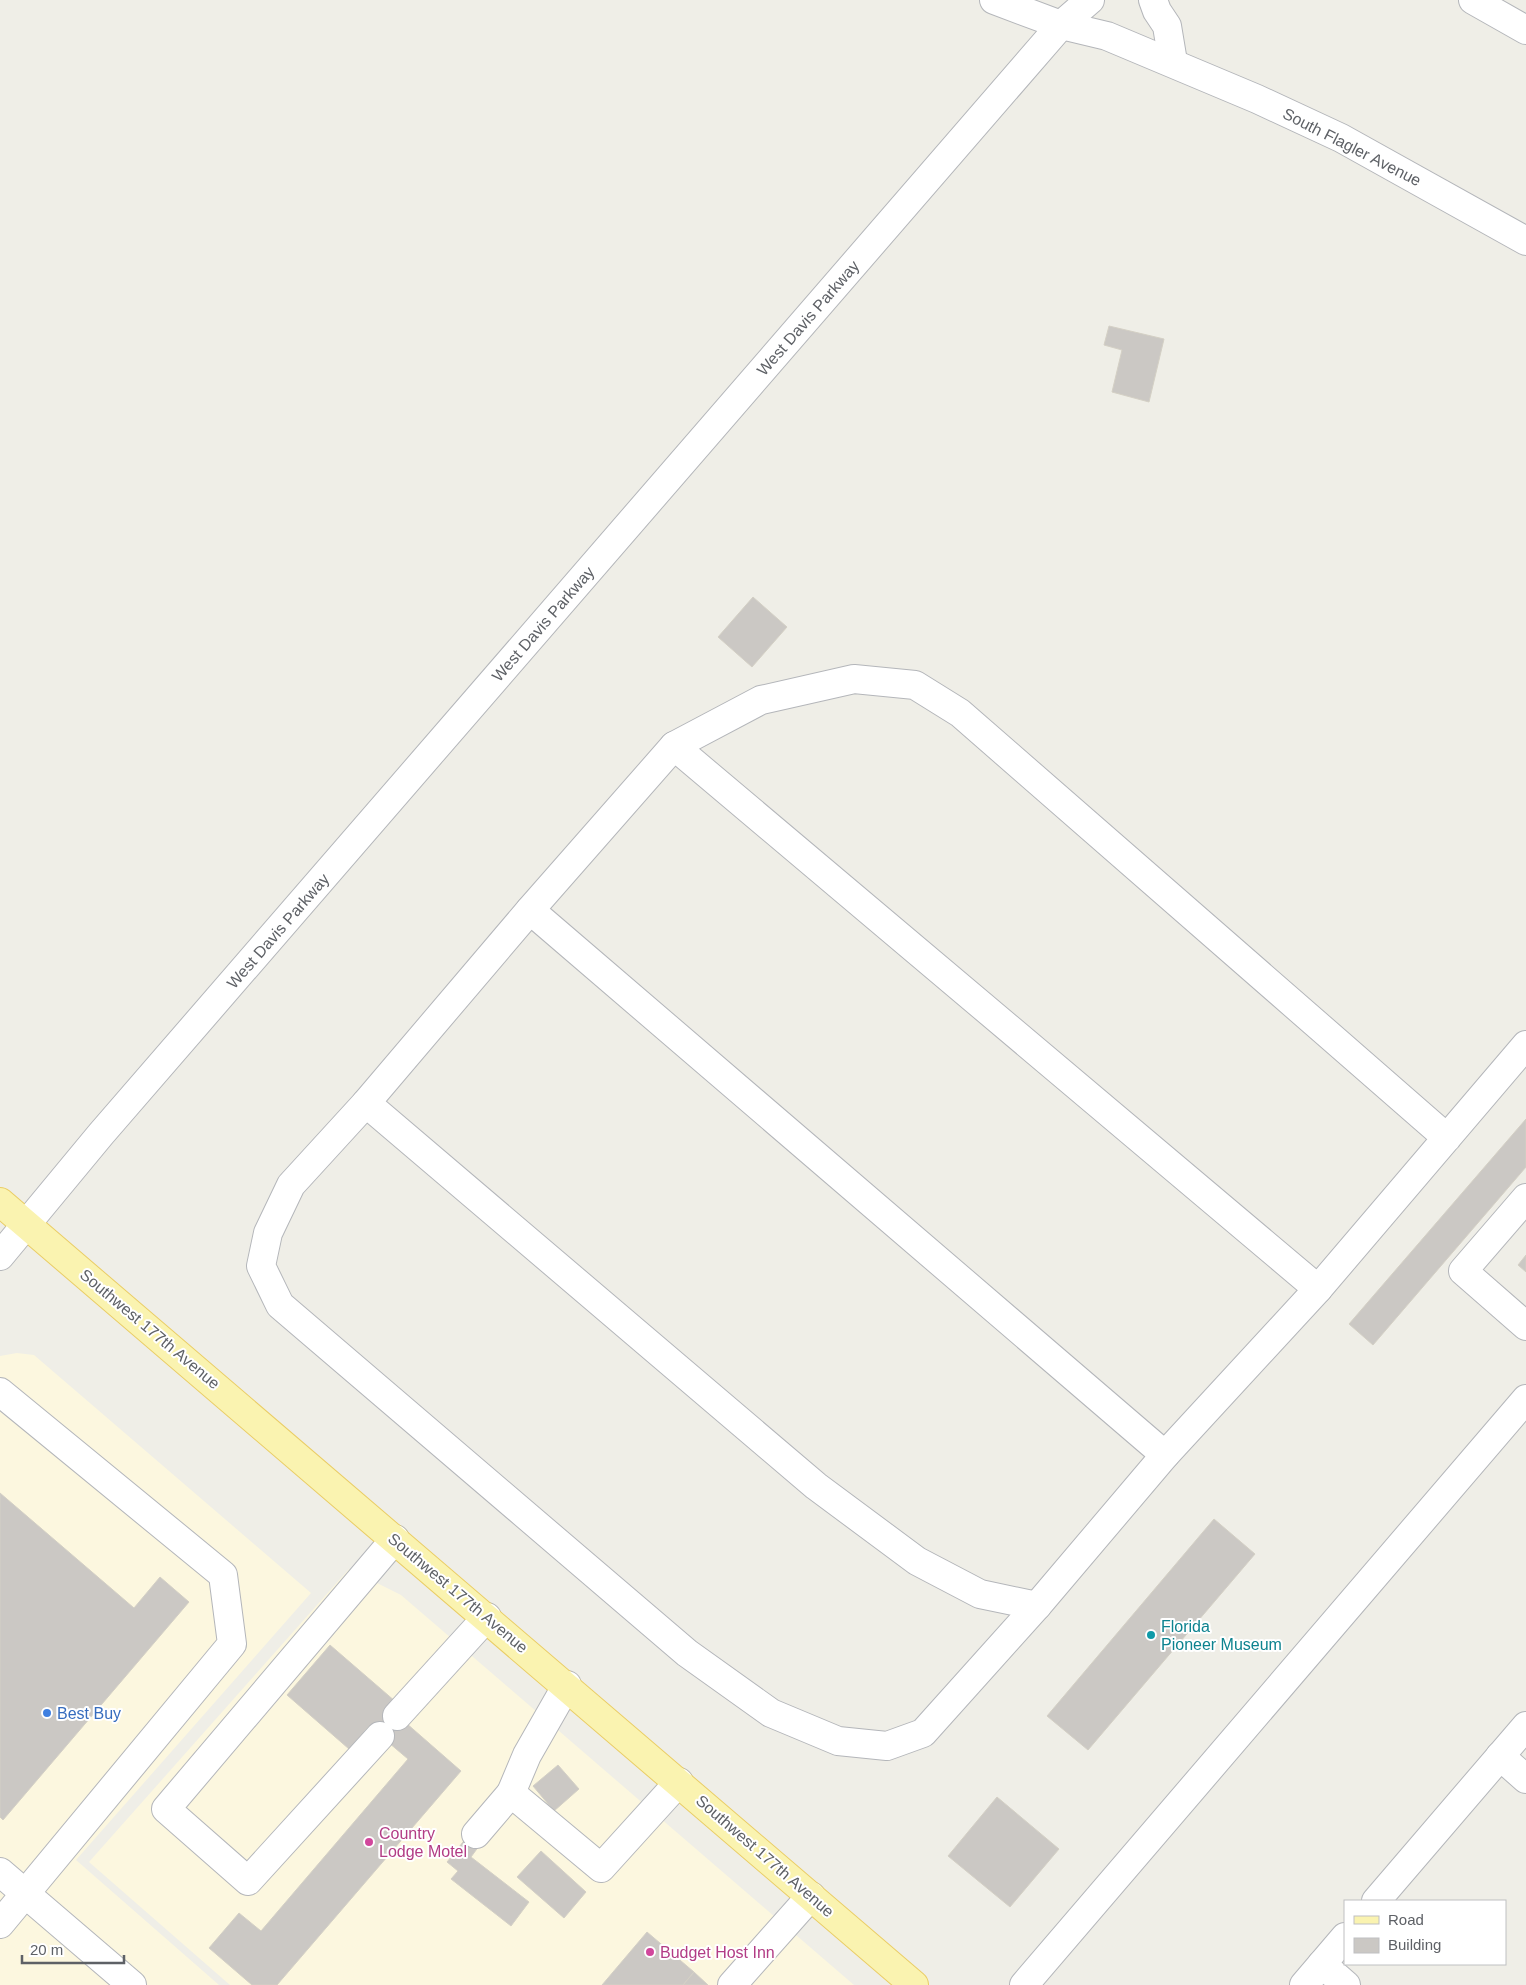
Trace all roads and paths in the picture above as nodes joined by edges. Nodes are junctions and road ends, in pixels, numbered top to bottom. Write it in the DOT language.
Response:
graph roads {
  1 [pos="994,0"];
  2 [pos="1076,0"];
  3 [pos="1090,0"];
  4 [pos="1153,0"];
  5 [pos="1473,0"];
  6 [pos="1061,25"];
  7 [pos="1526,30"];
  8 [pos="1173,62"];
  9 [pos="1526,241"];
  10 [pos="674,746"];
  11 [pos="530,910"];
  12 [pos="1526,1046"];
  13 [pos="366,1103"];
  14 [pos="1446,1138"];
  15 [pos="1526,1198"];
  16 [pos="0,1202"];
  17 [pos="26,1225"];
  18 [pos="0,1256"];
  19 [pos="1318,1288"];
  20 [pos="1526,1326"];
  21 [pos="0,1392"];
  22 [pos="1526,1399"];
  23 [pos="1165,1455"];
  24 [pos="395,1539"];
  25 [pos="1036,1606"];
  26 [pos="487,1617"];
  27 [pos="567,1685"];
  28 [pos="1526,1726"];
  29 [pos="1500,1756"];
  30 [pos="1526,1779"];
  31 [pos="679,1782"];
  32 [pos="511,1793"];
  33 [pos="476,1834"];
  34 [pos="0,1872"];
  35 [pos="25,1894"];
  36 [pos="811,1896"];
  37 [pos="1377,1900"];
  38 [pos="0,1924"];
  39 [pos="1344,1938"];
  40 [pos="1322,1964"];
  41 [pos="132,1985"];
  42 [pos="732,1985"];
  43 [pos="914,1985"];
  44 [pos="1024,1985"];
  45 [pos="1304,1985"];
  46 [pos="1346,1985"];
  1 -- 6 [label="street, South Flagler Avenue"];
  2 -- 6 [label="street, West Davis Parkway"];
  3 -- 6 [label="street, West Davis Parkway"];
  4 -- 8 [label="street"];
  5 -- 7 [label="street"];
  6 -- 8 [label="street, South Flagler Avenue"];
  6 -- 17 [label="street, West Davis Parkway"];
  8 -- 9 [label="street, South Flagler Avenue"];
  10 -- 11 [label="street"];
  10 -- 14 [label="street"];
  10 -- 19 [label="street"];
  11 -- 13 [label="street"];
  11 -- 23 [label="street"];
  12 -- 14 [label="street"];
  13 -- 25 [label="street"];
  13 -- 25 [label="street"];
  14 -- 19 [label="street"];
  15 -- 20 [label="street"];
  16 -- 17 [label="main road, Southwest 177th Avenue"];
  17 -- 18 [label="street, West Davis Parkway"];
  17 -- 24 [label="main road, Southwest 177th Avenue"];
  19 -- 23 [label="street"];
  21 -- 35 [label="street"];
  22 -- 44 [label="street"];
  23 -- 25 [label="street"];
  24 -- 26 [label="main road, Southwest 177th Avenue"];
  24 -- 26 [label="street"];
  26 -- 27 [label="main road, Southwest 177th Avenue"];
  27 -- 31 [label="main road, Southwest 177th Avenue"];
  27 -- 32 [label="street"];
  28 -- 29 [label="street"];
  29 -- 30 [label="street"];
  29 -- 37 [label="street"];
  31 -- 32 [label="street"];
  31 -- 36 [label="main road, Southwest 177th Avenue"];
  32 -- 33 [label="street"];
  34 -- 35 [label="street"];
  35 -- 38 [label="street"];
  35 -- 41 [label="street"];
  36 -- 42 [label="street"];
  36 -- 43 [label="main road, Southwest 177th Avenue"];
  39 -- 40 [label="street"];
  40 -- 45 [label="street"];
  40 -- 46 [label="street"];
}
